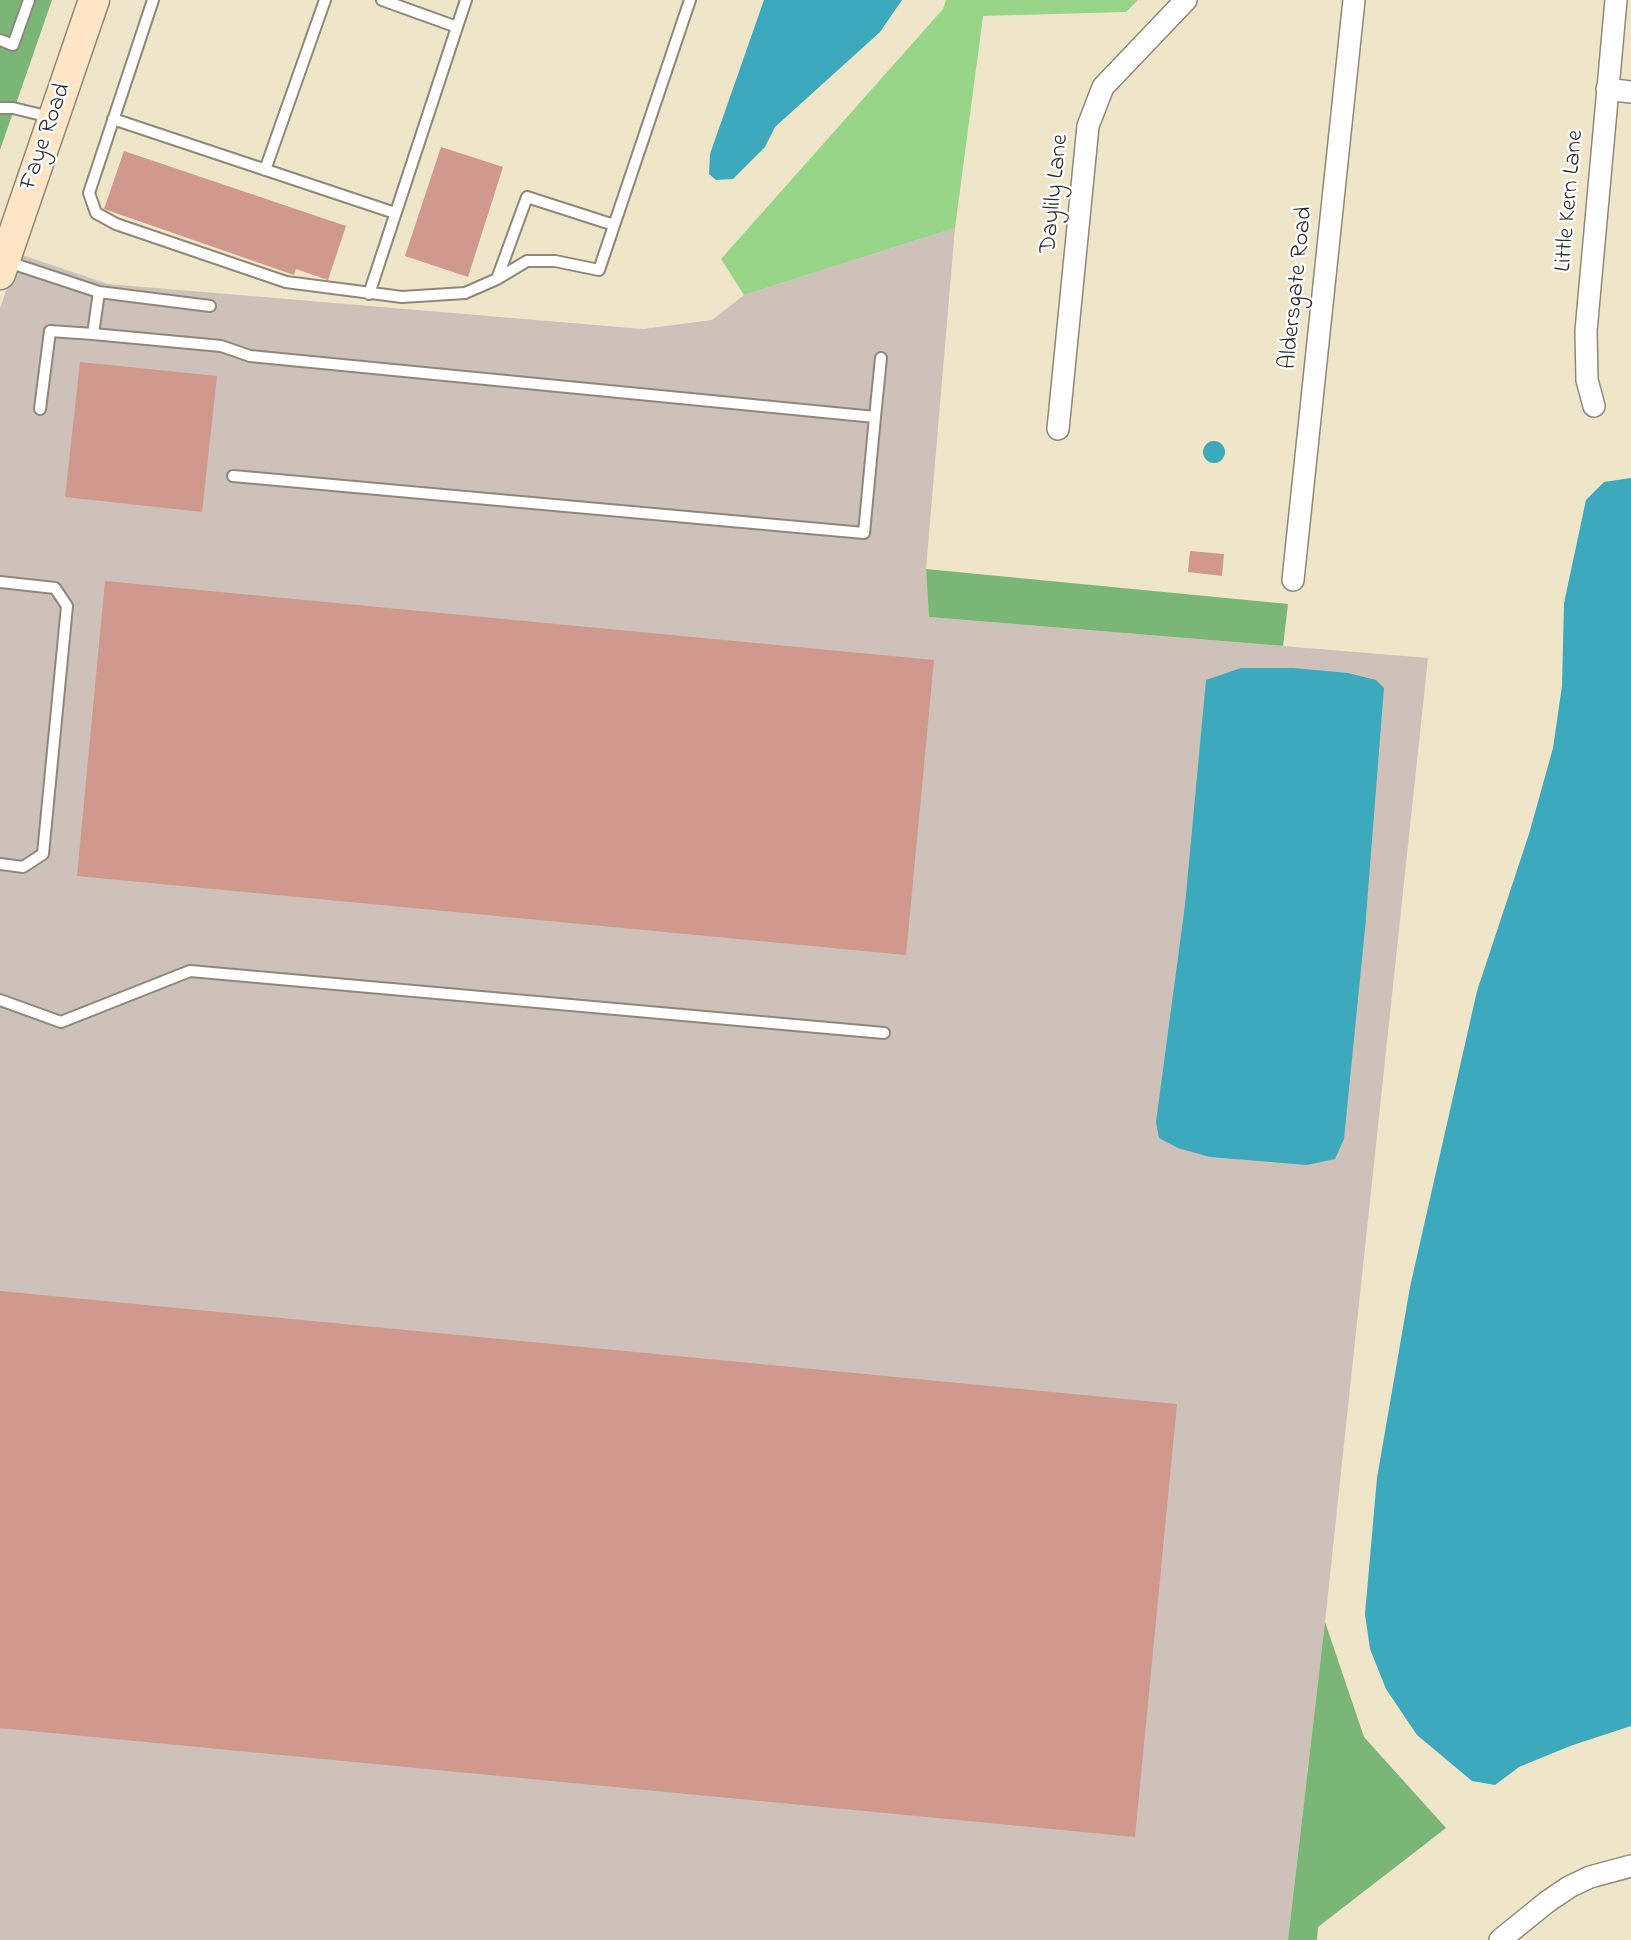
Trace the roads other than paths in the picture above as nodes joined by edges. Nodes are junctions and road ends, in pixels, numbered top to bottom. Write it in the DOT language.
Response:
graph roads {
  1 [pos="29,0"];
  2 [pos="94,0"];
  3 [pos="153,0"];
  4 [pos="325,0"];
  5 [pos="382,0"];
  6 [pos="466,0"];
  7 [pos="690,0"];
  8 [pos="1186,0"];
  9 [pos="1354,0"];
  10 [pos="1616,0"];
  11 [pos="457,27"];
  12 [pos="0,40"];
  13 [pos="1606,89"];
  14 [pos="1631,92"];
  15 [pos="0,108"];
  16 [pos="54,118"];
  17 [pos="113,119"];
  18 [pos="265,170"];
  19 [pos="395,213"];
  20 [pos="614,225"];
  21 [pos="2,268"];
  22 [pos="497,279"];
  23 [pos="99,292"];
  24 [pos="369,294"];
  25 [pos="210,306"];
  26 [pos="93,334"];
  27 [pos="881,358"];
  28 [pos="1594,406"];
  29 [pos="40,410"];
  30 [pos="875,417"];
  31 [pos="1058,429"];
  32 [pos="232,476"];
  33 [pos="1293,580"];
  34 [pos="0,582"];
  35 [pos="0,864"];
  36 [pos="0,1000"];
  37 [pos="884,1034"];
  38 [pos="1631,1866"];
  39 [pos="1500,1940"];
  1 -- 12 [label="lane"];
  2 -- 16 [label="street, Faye Road"];
  3 -- 17 [label="lane"];
  4 -- 18 [label="lane"];
  5 -- 11 [label="lane"];
  6 -- 11 [label="lane"];
  7 -- 20 [label="lane"];
  8 -- 31 [label="street, Daylily Lane"];
  9 -- 33 [label="street, Aldersgate Road"];
  10 -- 13 [label="street, Little Kern Lane"];
  11 -- 19 [label="lane"];
  13 -- 14 [label="street"];
  13 -- 28 [label="street, Little Kern Lane"];
  15 -- 16 [label="lane"];
  16 -- 21 [label="street, Faye Road"];
  17 -- 18 [label="lane"];
  17 -- 24 [label="lane"];
  18 -- 19 [label="lane"];
  19 -- 24 [label="lane"];
  20 -- 22 [label="lane"];
  20 -- 22 [label="lane"];
  21 -- 23 [label="lane"];
  22 -- 24 [label="lane"];
  23 -- 25 [label="lane"];
  23 -- 26 [label="lane"];
  26 -- 29 [label="lane"];
  26 -- 30 [label="lane"];
  27 -- 30 [label="lane"];
  30 -- 32 [label="lane"];
  34 -- 35 [label="lane"];
  36 -- 37 [label="lane"];
  38 -- 39 [label="street"];
}
